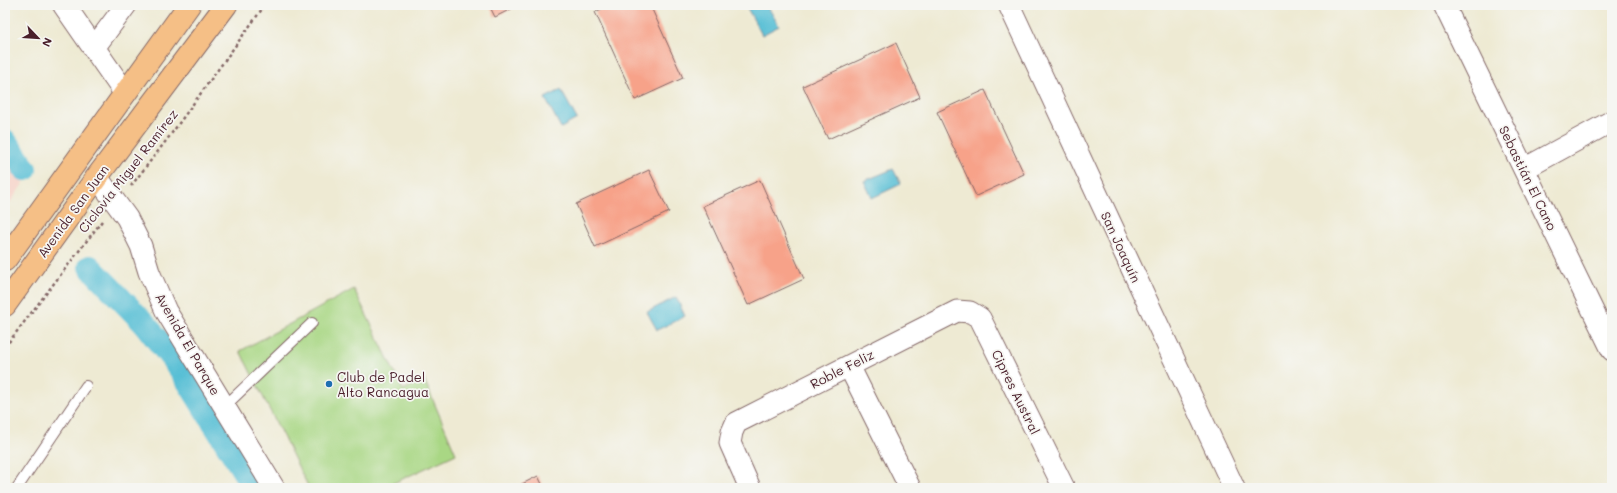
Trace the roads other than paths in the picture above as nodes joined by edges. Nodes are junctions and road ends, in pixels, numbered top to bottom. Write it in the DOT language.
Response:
graph roads {
  1 [pos="64,5"];
  2 [pos="126,5"];
  3 [pos="189,5"];
  4 [pos="226,5"];
  5 [pos="1009,5"];
  6 [pos="1444,5"];
  7 [pos="94,48"];
  8 [pos="125,93"];
  9 [pos="1612,121"];
  10 [pos="1524,169"];
  11 [pos="96,177"];
  12 [pos="5,260"];
  13 [pos="5,305"];
  14 [pos="957,311"];
  15 [pos="312,323"];
  16 [pos="1612,350"];
  17 [pos="848,366"];
  18 [pos="86,386"];
  19 [pos="224,407"];
  20 [pos="1231,487"];
  21 [pos="17,488"];
  22 [pos="274,488"];
  23 [pos="750,488"];
  24 [pos="910,488"];
  25 [pos="1064,488"];
  1 -- 7 [label="street"];
  2 -- 7 [label="street"];
  3 -- 8 [label="main road, Avenida San Juan"];
  4 -- 11 [label="main road, Avenida San Juan"];
  5 -- 20 [label="street, San Joaquín"];
  6 -- 10 [label="street, Sebastián El Cano"];
  7 -- 8 [label="street"];
  8 -- 12 [label="main road, Avenida San Juan"];
  9 -- 10 [label="street"];
  10 -- 16 [label="street, Sebastián El Cano"];
  11 -- 13 [label="main road, Avenida San Juan"];
  11 -- 19 [label="street, Avenida El Parque"];
  14 -- 17 [label="street, Roble Feliz"];
  14 -- 25 [label="street, Cipres Austral"];
  15 -- 19 [label="lane"];
  17 -- 23 [label="street, Roble Feliz"];
  17 -- 24 [label="street"];
  18 -- 21 [label="lane"];
  19 -- 22 [label="street, Avenida El Parque"];
}
